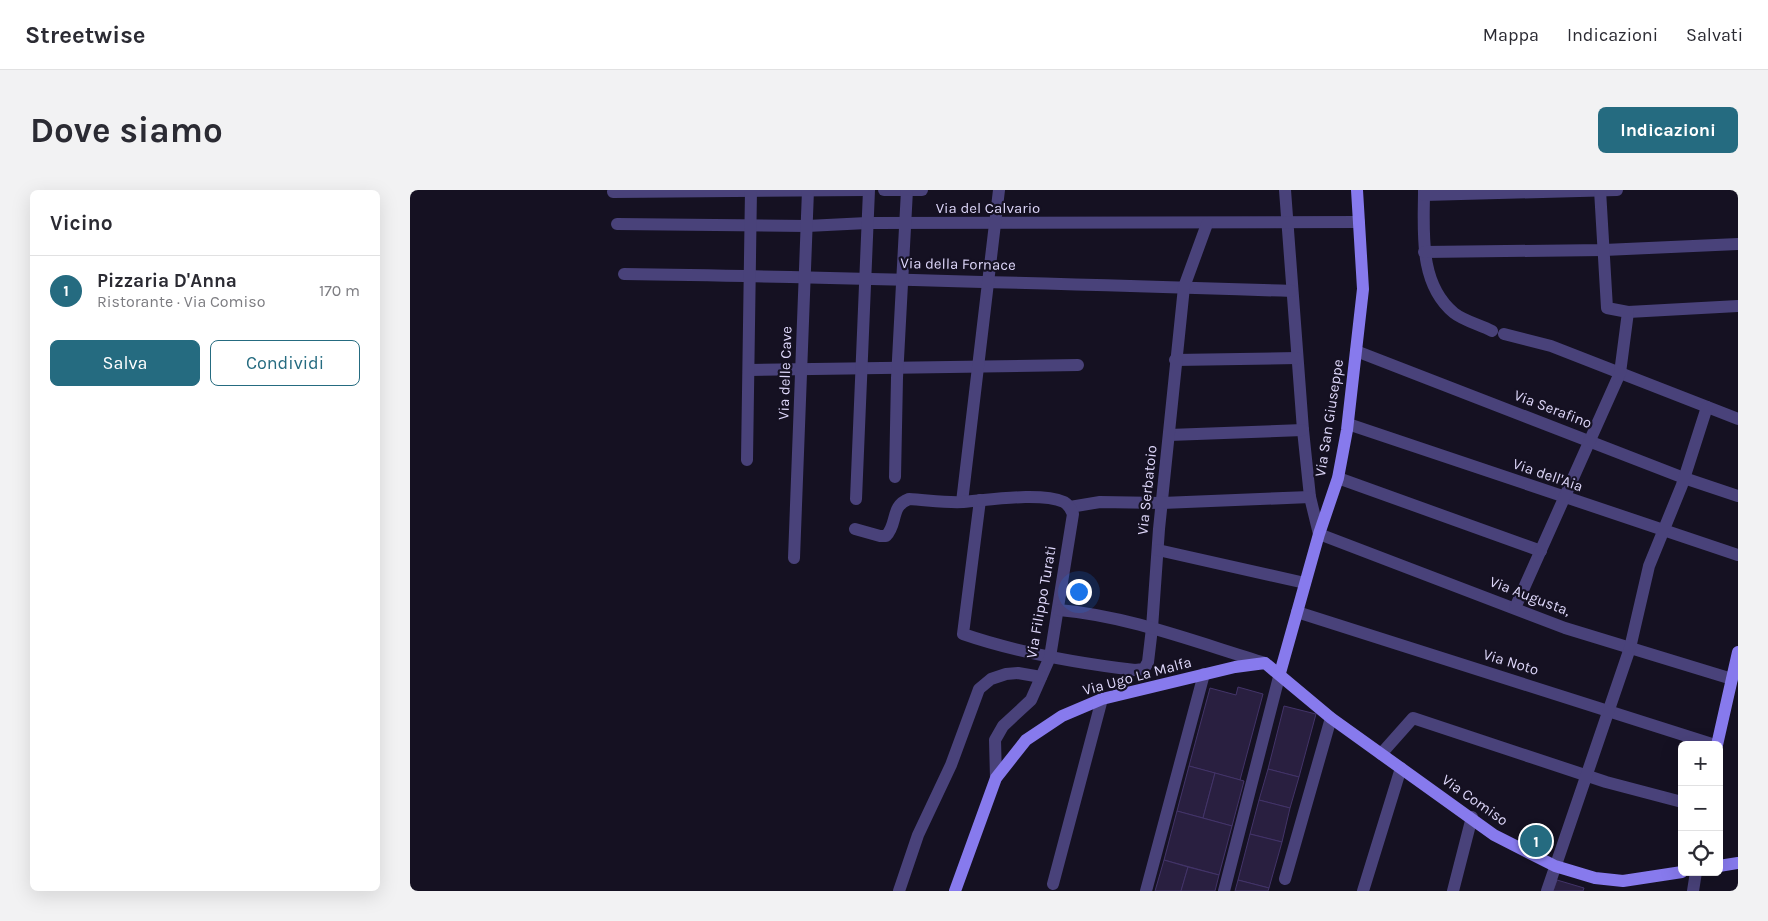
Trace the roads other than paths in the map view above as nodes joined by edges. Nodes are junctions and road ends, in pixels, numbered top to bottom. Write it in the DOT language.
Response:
graph roads {
  1 [pos="868,190"];
  2 [pos="884,190"];
  3 [pos="907,190"];
  4 [pos="922,190"];
  5 [pos="999,190"];
  6 [pos="1285,190"];
  7 [pos="1357,190"];
  8 [pos="1600,190"];
  9 [pos="1617,190"];
  10 [pos="751,191"];
  11 [pos="808,191"];
  12 [pos="613,192"];
  13 [pos="1424,192"];
  14 [pos="1359,222"];
  15 [pos="617,224"];
  16 [pos="751,224"];
  17 [pos="867,224"];
  18 [pos="905,224"];
  19 [pos="994,224"];
  20 [pos="1208,224"];
  21 [pos="1287,224"];
  22 [pos="807,226"];
  23 [pos="1738,244"];
  24 [pos="1604,250"];
  25 [pos="1424,252"];
  26 [pos="624,274"];
  27 [pos="750,276"];
  28 [pos="805,278"];
  29 [pos="865,280"];
  30 [pos="903,280"];
  31 [pos="988,280"];
  32 [pos="1184,287"];
  33 [pos="1292,290"];
  34 [pos="1738,306"];
  35 [pos="1628,312"];
  36 [pos="1356,351"];
  37 [pos="1297,358"];
  38 [pos="1176,360"];
  39 [pos="1078,365"];
  40 [pos="979,366"];
  41 [pos="897,367"];
  42 [pos="861,368"];
  43 [pos="749,370"];
  44 [pos="801,370"];
  45 [pos="1620,373"];
  46 [pos="1707,407"];
  47 [pos="1738,419"];
  48 [pos="1348,424"];
  49 [pos="1303,430"];
  50 [pos="1169,435"];
  51 [pos="1590,440"];
  52 [pos="747,460"];
  53 [pos="895,477"];
  54 [pos="1338,478"];
  55 [pos="1684,478"];
  56 [pos="1738,496"];
  57 [pos="1310,497"];
  58 [pos="1564,498"];
  59 [pos="856,499"];
  60 [pos="980,500"];
  61 [pos="962,502"];
  62 [pos="1162,503"];
  63 [pos="1070,507"];
  64 [pos="855,529"];
  65 [pos="1663,531"];
  66 [pos="1319,534"];
  67 [pos="1158,550"];
  68 [pos="1540,551"];
  69 [pos="1738,555"];
  70 [pos="794,558"];
  71 [pos="1305,583"];
  72 [pos="1515,608"];
  73 [pos="1059,610"];
  74 [pos="1297,612"];
  75 [pos="1152,628"];
  76 [pos="1630,648"];
  77 [pos="1738,652"];
  78 [pos="1050,657"];
  79 [pos="1265,663"];
  80 [pos="1280,673"];
  81 [pos="1204,674"];
  82 [pos="1042,677"];
  83 [pos="1732,679"];
  84 [pos="1102,700"];
  85 [pos="1609,710"];
  86 [pos="1331,718"];
  87 [pos="1704,741"];
  88 [pos="1717,741"];
  89 [pos="1381,754"];
  90 [pos="1401,768"];
  91 [pos="1588,776"];
  92 [pos="996,778"];
  93 [pos="1678,801"];
  94 [pos="1472,817"];
  95 [pos="1738,863"];
  96 [pos="1723,865"];
  97 [pos="1555,866"];
  98 [pos="1678,873"];
  99 [pos="1695,876"];
  100 [pos="1286,879"];
  101 [pos="1053,884"];
  102 [pos="899,891"];
  103 [pos="955,891"];
  104 [pos="1146,891"];
  105 [pos="1224,891"];
  106 [pos="1363,891"];
  107 [pos="1453,891"];
  108 [pos="1547,891"];
  109 [pos="1693,891"];
  1 -- 11 [label="street"];
  1 -- 17 [label="street"];
  2 -- 3 [label="street"];
  3 -- 4 [label="street"];
  3 -- 18 [label="street"];
  5 -- 19 [label="street"];
  6 -- 21 [label="street"];
  7 -- 14 [label="street, Via San Giuseppe"];
  8 -- 9 [label="street"];
  8 -- 13 [label="street"];
  8 -- 24 [label="street"];
  10 -- 11 [label="street"];
  10 -- 12 [label="street"];
  10 -- 16 [label="street"];
  11 -- 22 [label="street, Via delle Cave"];
  13 -- 25 [label="street"];
  14 -- 21 [label="street, Via del Calvario"];
  14 -- 36 [label="street, Via San Giuseppe"];
  15 -- 16 [label="street, Via del Calvario"];
  16 -- 22 [label="street, Via del Calvario"];
  16 -- 27 [label="street"];
  17 -- 18 [label="street, Via del Calvario"];
  17 -- 22 [label="street, Via del Calvario"];
  17 -- 29 [label="street"];
  18 -- 19 [label="street, Via del Calvario"];
  18 -- 30 [label="street"];
  19 -- 20 [label="street, Via del Calvario"];
  19 -- 31 [label="street"];
  20 -- 21 [label="street, Via del Calvario"];
  20 -- 32 [label="street, Via Serbatoio"];
  21 -- 33 [label="street"];
  22 -- 28 [label="street, Via delle Cave"];
  23 -- 24 [label="street"];
  24 -- 25 [label="street"];
  24 -- 35 [label="street"];
  25 -- 45 [label="street"];
  26 -- 27 [label="street, Via della Fornace"];
  27 -- 28 [label="street, Via della Fornace"];
  27 -- 43 [label="street"];
  28 -- 29 [label="street, Via della Fornace"];
  28 -- 44 [label="street, Via delle Cave"];
  29 -- 30 [label="street, Via della Fornace"];
  29 -- 42 [label="street"];
  30 -- 31 [label="street, Via della Fornace"];
  30 -- 41 [label="street"];
  31 -- 32 [label="street, Via della Fornace"];
  31 -- 40 [label="street"];
  32 -- 33 [label="street, Via della Fornace"];
  32 -- 38 [label="street, Via Serbatoio"];
  33 -- 37 [label="street"];
  34 -- 35 [label="street"];
  35 -- 45 [label="street"];
  36 -- 48 [label="street, Via San Giuseppe"];
  36 -- 51 [label="street, Via Serafino"];
  37 -- 38 [label="street"];
  37 -- 49 [label="street"];
  38 -- 50 [label="street, Via Serbatoio"];
  39 -- 40 [label="street"];
  40 -- 41 [label="street"];
  40 -- 61 [label="street"];
  41 -- 42 [label="street"];
  41 -- 53 [label="street"];
  42 -- 44 [label="street"];
  42 -- 59 [label="street"];
  43 -- 44 [label="street"];
  43 -- 52 [label="street"];
  44 -- 70 [label="street, Via delle Cave"];
  45 -- 46 [label="street"];
  45 -- 51 [label="street"];
  46 -- 47 [label="street"];
  46 -- 55 [label="street"];
  48 -- 54 [label="street, Via San Giuseppe"];
  48 -- 58 [label="street, Via dell'Aia"];
  49 -- 50 [label="street"];
  49 -- 57 [label="street"];
  50 -- 62 [label="street, Via Serbatoio"];
  51 -- 55 [label="street, Via Serafino"];
  51 -- 58 [label="street"];
  54 -- 66 [label="street, Via San Giuseppe"];
  54 -- 68 [label="street"];
  55 -- 56 [label="street, Via Serafino"];
  55 -- 65 [label="street"];
  57 -- 62 [label="street"];
  57 -- 66 [label="street"];
  58 -- 65 [label="street, Via dell'Aia"];
  58 -- 68 [label="street"];
  60 -- 61 [label="street"];
  60 -- 63 [label="street"];
  60 -- 78 [label="street"];
  61 -- 64 [label="street"];
  62 -- 63 [label="street"];
  62 -- 67 [label="street, Via Serbatoio"];
  63 -- 73 [label="street, Via Filippo Turati"];
  65 -- 69 [label="street, Via dell'Aia"];
  65 -- 76 [label="street"];
  66 -- 71 [label="street, Via San Giuseppe"];
  66 -- 72 [label="street, Via Augusta,"];
  67 -- 71 [label="street"];
  67 -- 75 [label="street, Via Serbatoio"];
  68 -- 72 [label="street"];
  71 -- 74 [label="street, Via San Giuseppe"];
  72 -- 76 [label="street, Via Augusta,"];
  73 -- 75 [label="street"];
  73 -- 78 [label="street, Via Filippo Turati"];
  74 -- 80 [label="street, Via San Giuseppe"];
  74 -- 85 [label="street, Via Noto"];
  75 -- 78 [label="street, Via Serbatoio"];
  75 -- 79 [label="street"];
  76 -- 83 [label="street, Via Augusta,"];
  76 -- 85 [label="street"];
  77 -- 83 [label="street"];
  78 -- 82 [label="street, Via Filippo Turati"];
  79 -- 80 [label="street"];
  79 -- 81 [label="street, Via Ugo La Malfa"];
  80 -- 86 [label="street, Via Comiso"];
  80 -- 105 [label="street"];
  81 -- 84 [label="street, Via Ugo La Malfa"];
  81 -- 104 [label="street"];
  82 -- 92 [label="street, Via Filippo Turati"];
  82 -- 102 [label="street"];
  83 -- 88 [label="street"];
  84 -- 92 [label="street, Via Ugo La Malfa"];
  84 -- 101 [label="street"];
  85 -- 87 [label="street, Via Noto"];
  85 -- 91 [label="street"];
  86 -- 89 [label="street, Via Comiso"];
  86 -- 100 [label="street"];
  89 -- 90 [label="street, Via Comiso"];
  89 -- 91 [label="street"];
  90 -- 94 [label="street, Via Comiso"];
  90 -- 106 [label="street"];
  91 -- 93 [label="street"];
  91 -- 97 [label="street"];
  92 -- 103 [label="street, Via Ugo La Malfa"];
  94 -- 97 [label="street, Via Comiso"];
  94 -- 107 [label="street"];
  95 -- 96 [label="street"];
  97 -- 98 [label="street, Via Comiso"];
  97 -- 108 [label="street"];
  99 -- 109 [label="street"];
}
